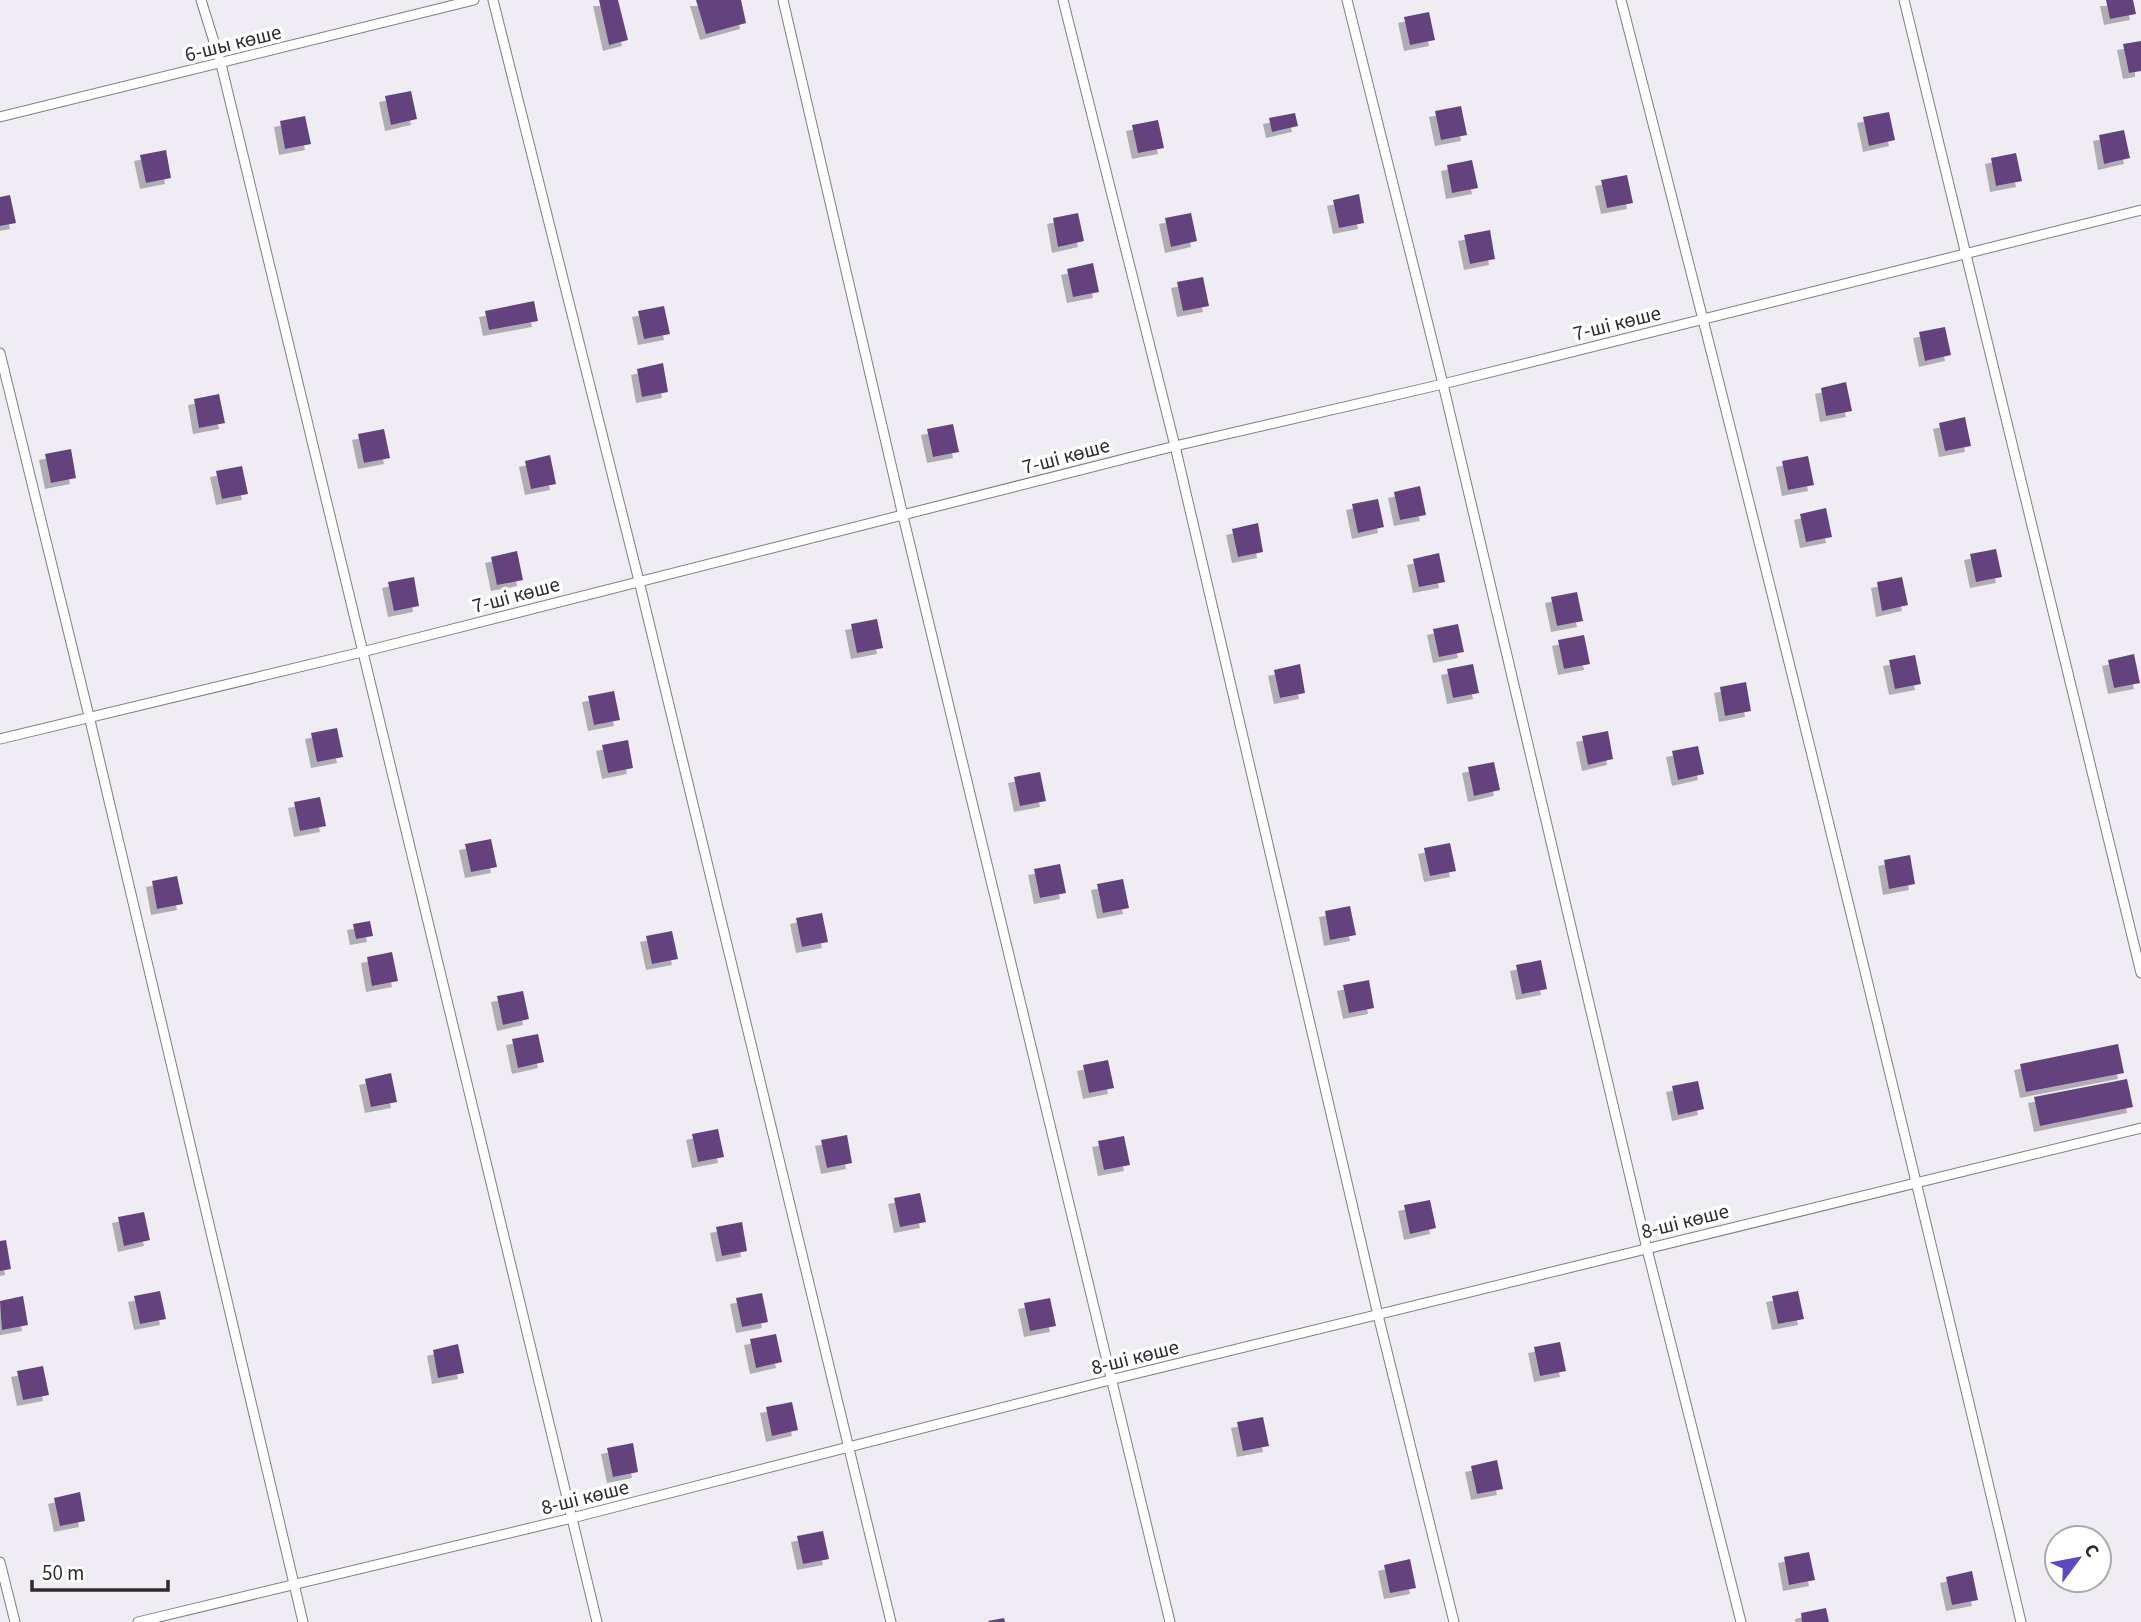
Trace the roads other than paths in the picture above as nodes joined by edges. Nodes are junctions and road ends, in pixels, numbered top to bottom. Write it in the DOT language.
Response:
graph roads {
  1 [pos="201,0"];
  2 [pos="474,0"];
  3 [pos="492,0"];
  4 [pos="783,0"];
  5 [pos="1063,0"];
  6 [pos="1347,0"];
  7 [pos="1621,0"];
  8 [pos="1904,0"];
  9 [pos="221,64"];
  10 [pos="0,117"];
  11 [pos="2141,210"];
  12 [pos="1966,253"];
  13 [pos="1704,320"];
  14 [pos="0,353"];
  15 [pos="1443,384"];
  16 [pos="1175,446"];
  17 [pos="904,516"];
  18 [pos="639,581"];
  19 [pos="362,652"];
  20 [pos="89,716"];
  21 [pos="0,739"];
  22 [pos="2141,973"];
  23 [pos="2141,1128"];
  24 [pos="1917,1183"];
  25 [pos="1647,1249"];
  26 [pos="1378,1315"];
  27 [pos="1111,1380"];
  28 [pos="848,1448"];
  29 [pos="572,1518"];
  30 [pos="0,1562"];
  31 [pos="293,1584"];
  32 [pos="15,1622"];
  33 [pos="138,1622"];
  34 [pos="303,1622"];
  35 [pos="597,1622"];
  36 [pos="891,1622"];
  37 [pos="1170,1622"];
  38 [pos="1454,1622"];
  39 [pos="1741,1622"];
  40 [pos="2021,1622"];
  1 -- 9 [label="lane"];
  2 -- 9 [label="lane, 6-шы көше"];
  3 -- 18 [label="lane"];
  4 -- 17 [label="lane"];
  5 -- 16 [label="lane"];
  6 -- 15 [label="lane"];
  7 -- 13 [label="lane"];
  8 -- 12 [label="lane"];
  9 -- 10 [label="lane, 6-шы көше"];
  9 -- 19 [label="lane"];
  11 -- 12 [label="lane, 7-ші көше"];
  12 -- 13 [label="lane, 7-ші көше"];
  12 -- 22 [label="lane"];
  13 -- 15 [label="lane, 7-ші көше"];
  13 -- 24 [label="lane"];
  14 -- 20 [label="lane"];
  15 -- 16 [label="lane, 7-ші көше"];
  15 -- 25 [label="lane"];
  16 -- 17 [label="lane, 7-ші көше"];
  16 -- 26 [label="lane"];
  17 -- 18 [label="lane, 7-ші көше"];
  17 -- 27 [label="lane"];
  18 -- 19 [label="lane, 7-ші көше"];
  18 -- 28 [label="lane"];
  19 -- 20 [label="lane, 7-ші көше"];
  19 -- 29 [label="lane"];
  20 -- 21 [label="lane, 7-ші көше"];
  20 -- 31 [label="lane"];
  23 -- 24 [label="lane, 8-ші көше"];
  24 -- 25 [label="lane, 8-ші көше"];
  24 -- 40 [label="lane"];
  25 -- 26 [label="lane, 8-ші көше"];
  25 -- 39 [label="lane"];
  26 -- 27 [label="lane, 8-ші көше"];
  26 -- 38 [label="lane"];
  27 -- 28 [label="lane, 8-ші көше"];
  27 -- 37 [label="lane"];
  28 -- 29 [label="lane, 8-ші көше"];
  28 -- 36 [label="lane"];
  29 -- 31 [label="lane, 8-ші көше"];
  29 -- 35 [label="lane"];
  30 -- 32 [label="lane"];
  31 -- 33 [label="lane, 8-ші көше"];
  31 -- 34 [label="lane"];
}
